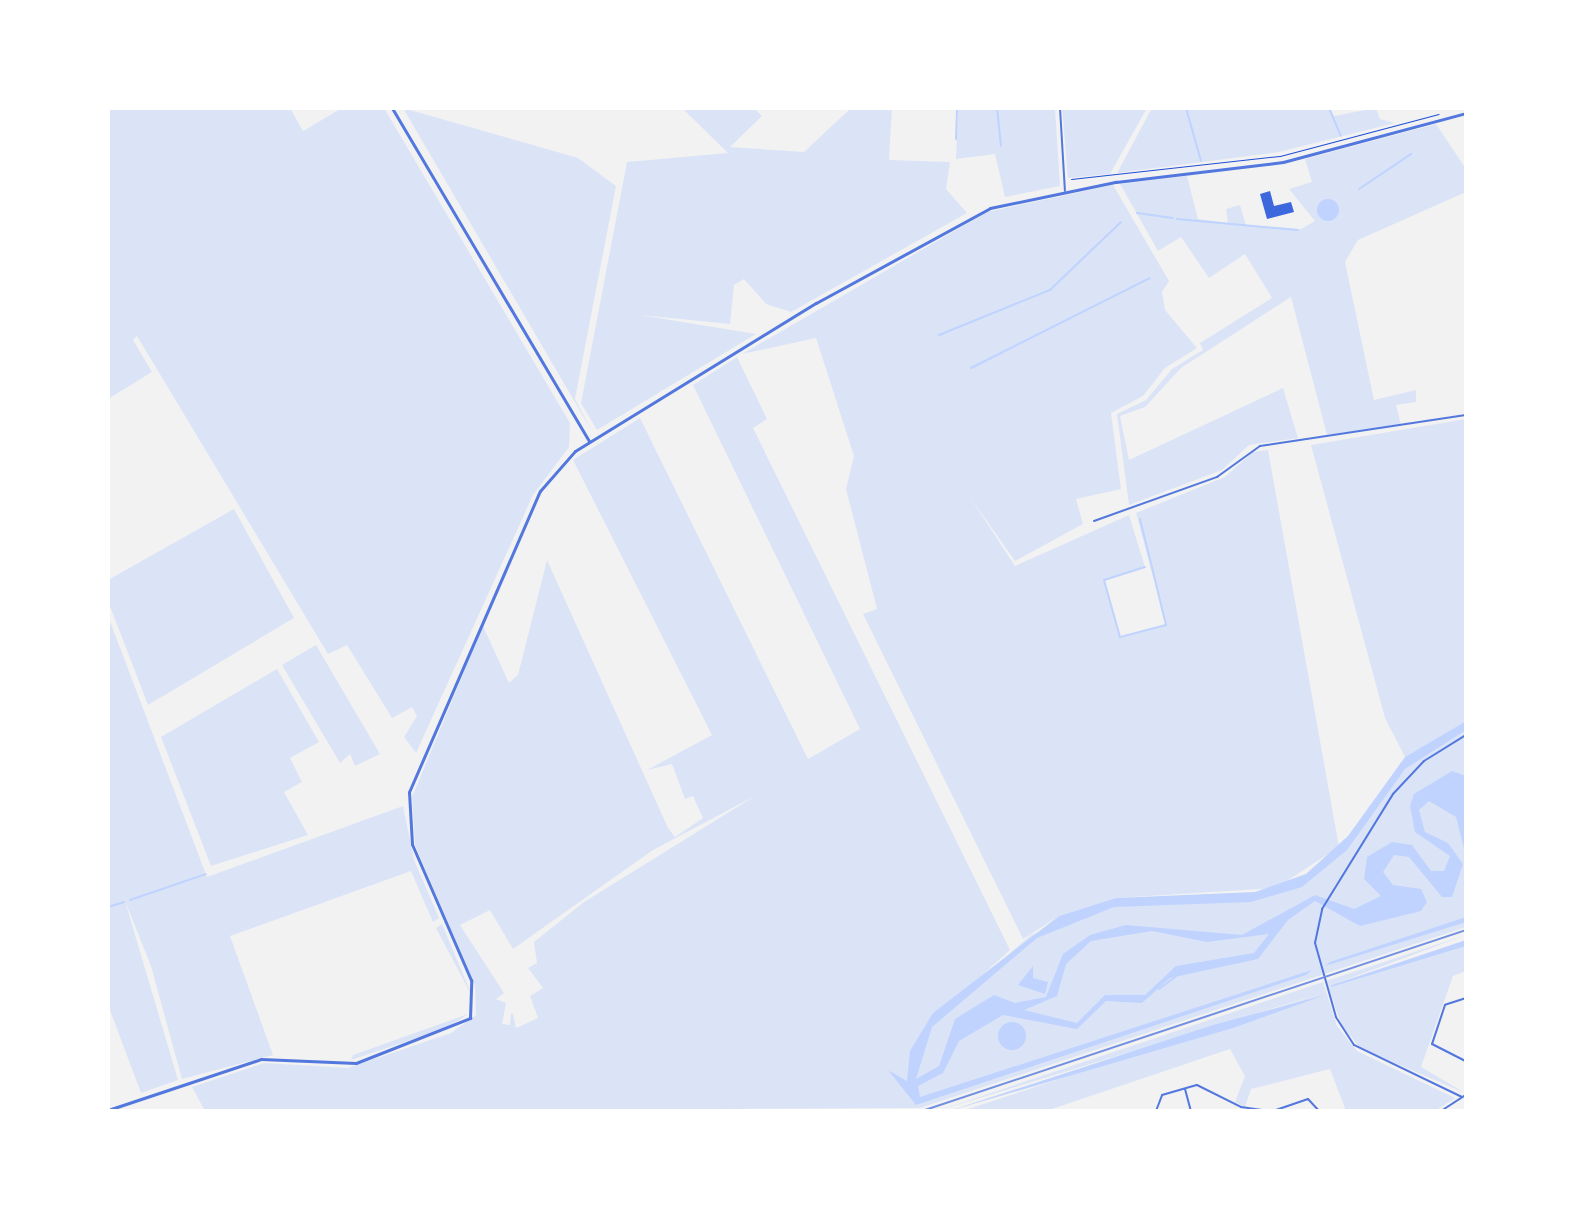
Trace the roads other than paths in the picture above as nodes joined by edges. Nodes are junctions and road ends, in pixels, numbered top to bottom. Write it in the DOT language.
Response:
graph roads {
  1 [pos="392,108"];
  2 [pos="1060,108"];
  3 [pos="1466,113"];
  4 [pos="1065,191"];
  5 [pos="1466,415"];
  6 [pos="589,441"];
  7 [pos="1094,521"];
  8 [pos="1466,735"];
  9 [pos="1466,998"];
  10 [pos="1466,1061"];
  11 [pos="1185,1089"];
  12 [pos="1464,1096"];
  13 [pos="108,1110"];
  14 [pos="1156,1111"];
  15 [pos="1191,1111"];
  16 [pos="1272,1111"];
  17 [pos="1319,1111"];
  18 [pos="1441,1111"];
  1 -- 6 [label="street"];
  2 -- 4 [label="street"];
  3 -- 4 [label="street"];
  4 -- 6 [label="street"];
  5 -- 7 [label="street"];
  6 -- 13 [label="street"];
  8 -- 12 [label="street"];
  9 -- 10 [label="street"];
  11 -- 14 [label="street"];
  11 -- 15 [label="street"];
  11 -- 16 [label="street"];
  12 -- 18 [label="street"];
  16 -- 17 [label="street"];
}
